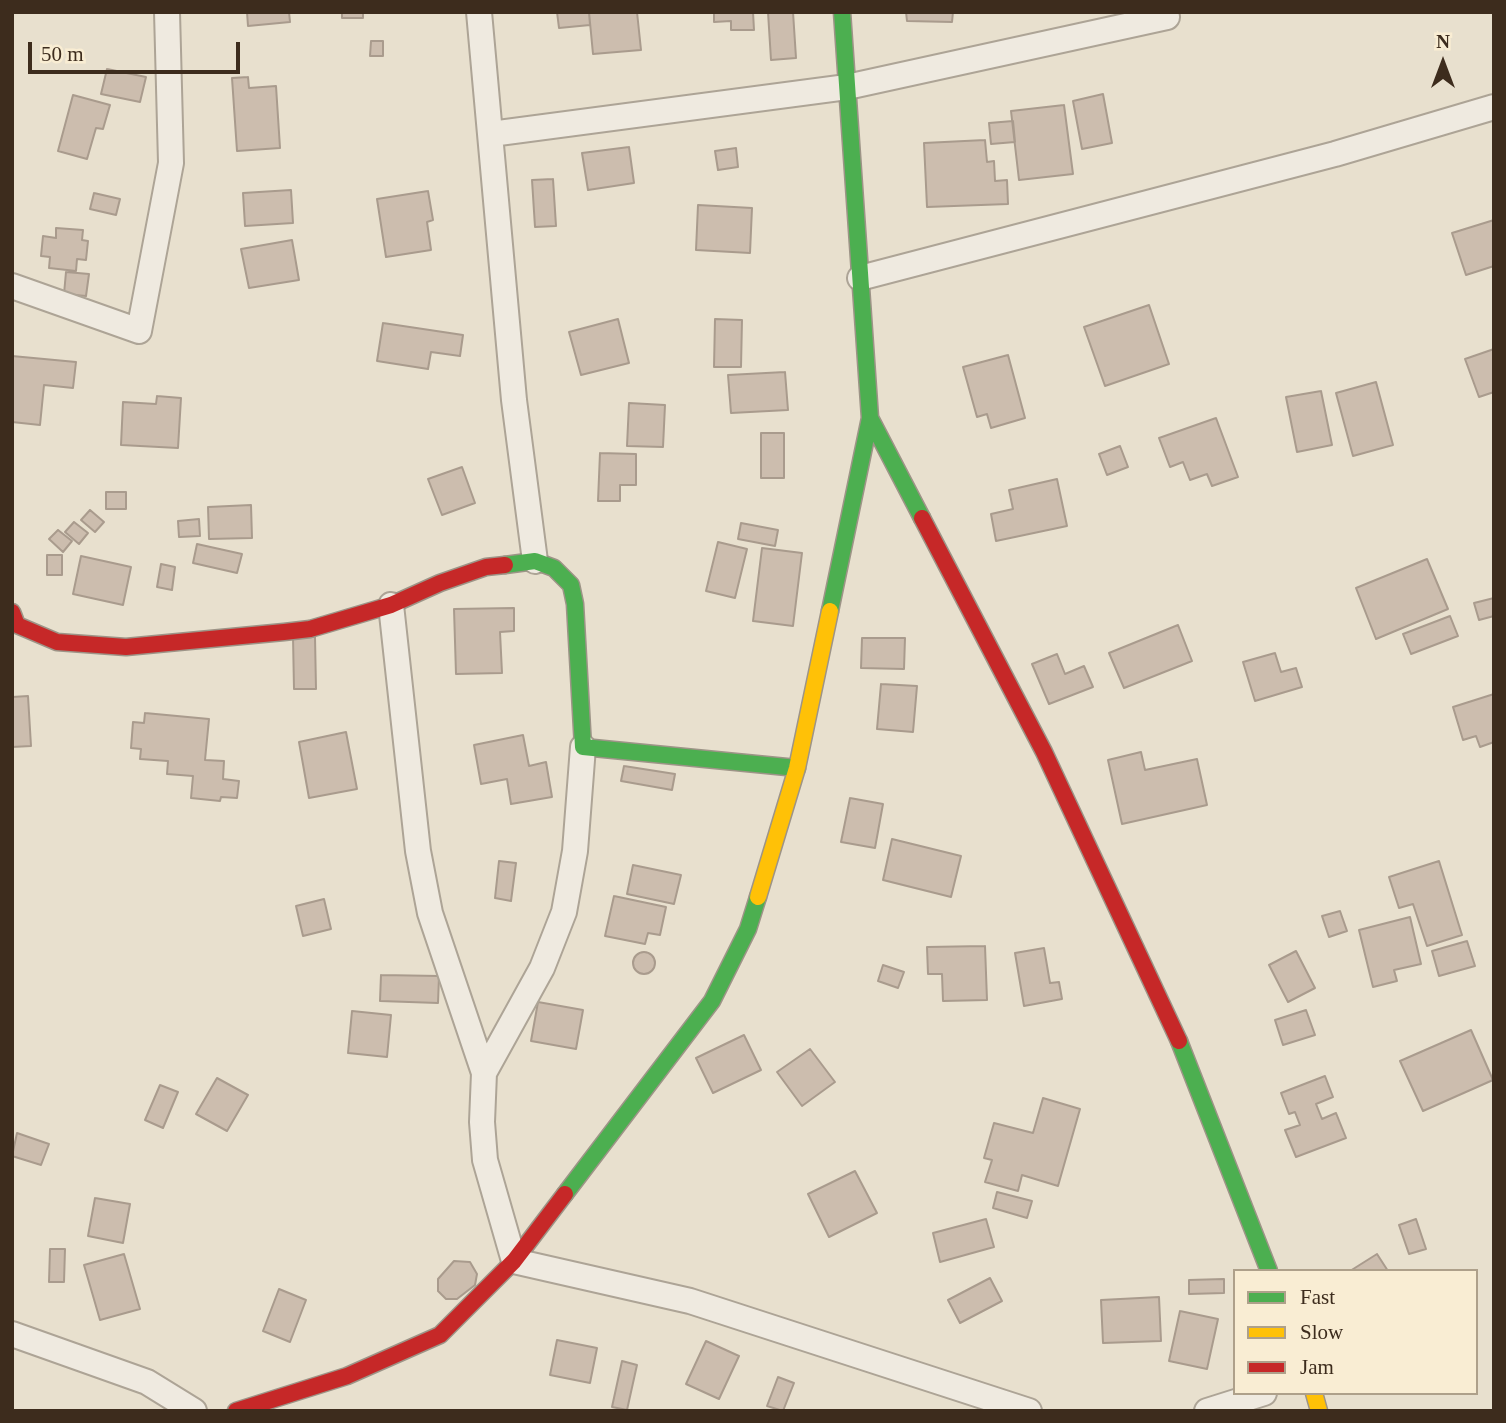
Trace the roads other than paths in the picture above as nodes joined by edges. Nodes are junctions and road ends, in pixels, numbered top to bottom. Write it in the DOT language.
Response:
graph roads {
  1 [pos="167,12"];
  2 [pos="480,12"];
  3 [pos="842,12"];
  4 [pos="1171,14"];
  5 [pos="848,87"];
  6 [pos="1494,107"];
  7 [pos="491,134"];
  8 [pos="860,278"];
  9 [pos="12,286"];
  10 [pos="870,418"];
  11 [pos="535,561"];
  12 [pos="391,605"];
  13 [pos="12,612"];
  14 [pos="583,747"];
  15 [pos="797,768"];
  16 [pos="484,1073"];
  17 [pos="514,1261"];
  18 [pos="1268,1269"];
  19 [pos="12,1334"];
  20 [pos="1259,1395"];
  21 [pos="194,1411"];
  22 [pos="236,1411"];
  23 [pos="1029,1411"];
  24 [pos="1207,1411"];
  1 -- 9 [label="street"];
  2 -- 7 [label="street"];
  3 -- 5 [label="street"];
  4 -- 5 [label="street"];
  5 -- 7 [label="street"];
  5 -- 8 [label="street"];
  6 -- 8 [label="street"];
  7 -- 11 [label="street"];
  8 -- 10 [label="street"];
  10 -- 15 [label="street"];
  10 -- 18 [label="street"];
  11 -- 12 [label="street"];
  11 -- 14 [label="street"];
  12 -- 13 [label="street"];
  12 -- 16 [label="street"];
  14 -- 15 [label="street"];
  14 -- 16 [label="street"];
  15 -- 17 [label="street"];
  16 -- 17 [label="street"];
  17 -- 22 [label="street"];
  17 -- 23 [label="street"];
  19 -- 21 [label="street"];
  20 -- 24 [label="street"];
}
